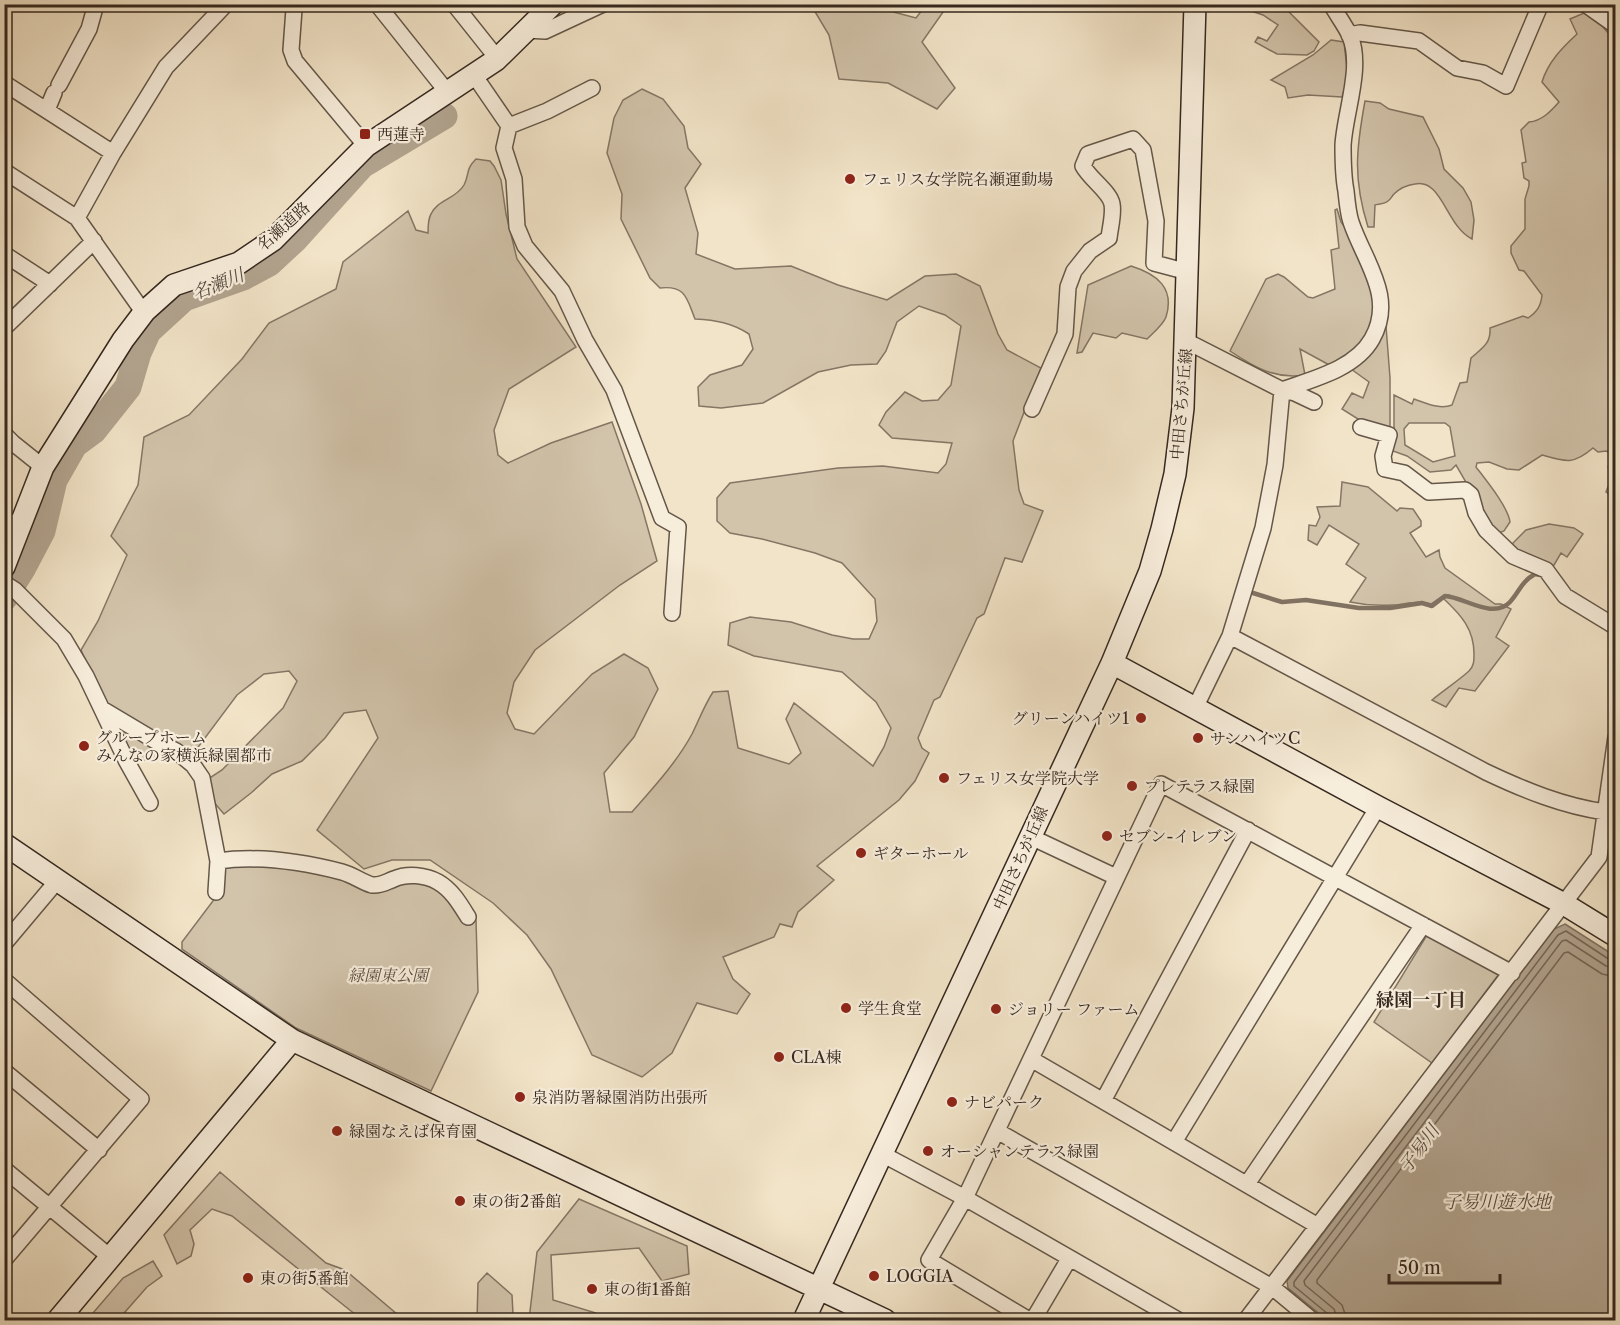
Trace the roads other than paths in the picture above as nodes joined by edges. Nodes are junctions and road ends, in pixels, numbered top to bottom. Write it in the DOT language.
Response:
graph roads {
  1 [pos="96,4"];
  2 [pos="226,4"];
  3 [pos="291,4"];
  4 [pos="377,4"];
  5 [pos="454,4"];
  6 [pos="603,4"];
  7 [pos="1194,4"];
  8 [pos="1331,4"];
  9 [pos="1538,4"];
  10 [pos="1585,4"];
  11 [pos="546,7"];
  12 [pos="1616,26"];
  13 [pos="526,30"];
  14 [pos="1349,35"];
  15 [pos="497,58"];
  16 [pos="474,75"];
  17 [pos="4,83"];
  18 [pos="592,88"];
  19 [pos="447,93"];
  20 [pos="47,110"];
  21 [pos="510,126"];
  22 [pos="366,146"];
  23 [pos="113,153"];
  24 [pos="4,171"];
  25 [pos="76,218"];
  26 [pos="94,241"];
  27 [pos="4,254"];
  28 [pos="1188,272"];
  29 [pos="50,284"];
  30 [pos="144,313"];
  31 [pos="4,328"];
  32 [pos="1186,341"];
  33 [pos="1282,390"];
  34 [pos="1314,402"];
  35 [pos="1032,409"];
  36 [pos="1361,427"];
  37 [pos="4,434"];
  38 [pos="43,467"];
  39 [pos="12,523"];
  40 [pos="8,581"];
  41 [pos="672,613"];
  42 [pos="1616,627"];
  43 [pos="1230,636"];
  44 [pos="1112,663"];
  45 [pos="1196,708"];
  46 [pos="102,709"];
  47 [pos="1616,737"];
  48 [pos="150,803"];
  49 [pos="1378,807"];
  50 [pos="1605,812"];
  51 [pos="1248,830"];
  52 [pos="1031,837"];
  53 [pos="4,844"];
  54 [pos="1608,848"];
  55 [pos="219,861"];
  56 [pos="1116,877"];
  57 [pos="1335,878"];
  58 [pos="57,881"];
  59 [pos="216,892"];
  60 [pos="1564,904"];
  61 [pos="468,917"];
  62 [pos="1423,925"];
  63 [pos="1616,936"];
  64 [pos="4,944"];
  65 [pos="1512,973"];
  66 [pos="4,980"];
  67 [pos="291,1040"];
  68 [pos="1031,1059"];
  69 [pos="4,1071"];
  70 [pos="1103,1101"];
  71 [pos="997,1131"];
  72 [pos="1174,1142"];
  73 [pos="99,1150"];
  74 [pos="882,1154"];
  75 [pos="4,1169"];
  76 [pos="1247,1184"];
  77 [pos="966,1198"];
  78 [pos="50,1207"];
  79 [pos="1318,1226"];
  80 [pos="110,1257"];
  81 [pos="1069,1259"];
  82 [pos="4,1260"];
  83 [pos="1272,1287"];
  84 [pos="819,1291"];
  85 [pos="58,1320"];
  86 [pos="804,1320"];
  87 [pos="885,1320"];
  88 [pos="1031,1320"];
  89 [pos="1178,1320"];
  90 [pos="1246,1320"];
  91 [pos="1312,1320"];
  1 -- 20 [label="street"];
  2 -- 23 [label="street"];
  3 -- 22 [label="street"];
  4 -- 19 [label="street"];
  5 -- 15 [label="street"];
  6 -- 13 [label="street"];
  7 -- 28 [label="street, 中田さちが丘線"];
  8 -- 14 [label="street"];
  9 -- 14 [label="street"];
  10 -- 12 [label="street"];
  11 -- 13 [label="street, 名瀬道路"];
  13 -- 15 [label="street, 名瀬道路"];
  14 -- 33 [label="street"];
  15 -- 16 [label="street, 名瀬道路"];
  16 -- 19 [label="street, 名瀬道路"];
  16 -- 21 [label="street"];
  17 -- 20 [label="street"];
  18 -- 21 [label="street"];
  19 -- 22 [label="street, 名瀬道路"];
  20 -- 23 [label="street"];
  21 -- 41 [label="street"];
  22 -- 30 [label="street, 名瀬道路"];
  23 -- 25 [label="street"];
  24 -- 25 [label="street"];
  25 -- 26 [label="street"];
  26 -- 29 [label="street"];
  26 -- 30 [label="street"];
  27 -- 29 [label="street"];
  28 -- 32 [label="street, 中田さちが丘線"];
  28 -- 35 [label="street"];
  29 -- 31 [label="street"];
  30 -- 38 [label="street, 名瀬道路"];
  32 -- 33 [label="street"];
  32 -- 44 [label="street, 中田さちが丘線"];
  33 -- 34 [label="street"];
  33 -- 43 [label="street"];
  36 -- 42 [label="street"];
  37 -- 38 [label="street"];
  38 -- 39 [label="street, 名瀬道路"];
  39 -- 40 [label="street, 名瀬道路"];
  40 -- 46 [label="street"];
  43 -- 45 [label="street"];
  43 -- 50 [label="street"];
  44 -- 45 [label="street"];
  44 -- 52 [label="street, 中田さちが丘線"];
  45 -- 49 [label="street"];
  46 -- 48 [label="street"];
  46 -- 55 [label="street"];
  47 -- 50 [label="street"];
  49 -- 57 [label="street"];
  49 -- 60 [label="street"];
  50 -- 54 [label="street"];
  51 -- 56 [label="street"];
  51 -- 57 [label="street"];
  51 -- 70 [label="street"];
  52 -- 56 [label="street"];
  52 -- 74 [label="street, 中田さちが丘線"];
  53 -- 58 [label="street"];
  54 -- 60 [label="street"];
  55 -- 59 [label="street"];
  55 -- 61 [label="street"];
  56 -- 68 [label="street"];
  57 -- 62 [label="street"];
  57 -- 72 [label="street"];
  58 -- 64 [label="street"];
  58 -- 67 [label="street"];
  60 -- 63 [label="street"];
  60 -- 65 [label="street"];
  62 -- 65 [label="street"];
  62 -- 76 [label="street"];
  65 -- 79 [label="street"];
  66 -- 73 [label="street"];
  67 -- 80 [label="street"];
  67 -- 84 [label="street"];
  68 -- 70 [label="street"];
  68 -- 71 [label="street"];
  69 -- 73 [label="street"];
  70 -- 72 [label="street"];
  71 -- 77 [label="street"];
  71 -- 83 [label="street"];
  72 -- 76 [label="street"];
  73 -- 78 [label="street"];
  74 -- 77 [label="street"];
  74 -- 84 [label="street, 中田さちが丘線"];
  75 -- 78 [label="street"];
  76 -- 79 [label="street"];
  77 -- 81 [label="street"];
  77 -- 88 [label="street"];
  78 -- 80 [label="street"];
  78 -- 82 [label="street"];
  79 -- 83 [label="street"];
  80 -- 85 [label="street"];
  81 -- 88 [label="street"];
  81 -- 89 [label="street"];
  83 -- 90 [label="street"];
  83 -- 91 [label="street"];
  84 -- 86 [label="street, 中田さちが丘線"];
  84 -- 87 [label="street"];
}
